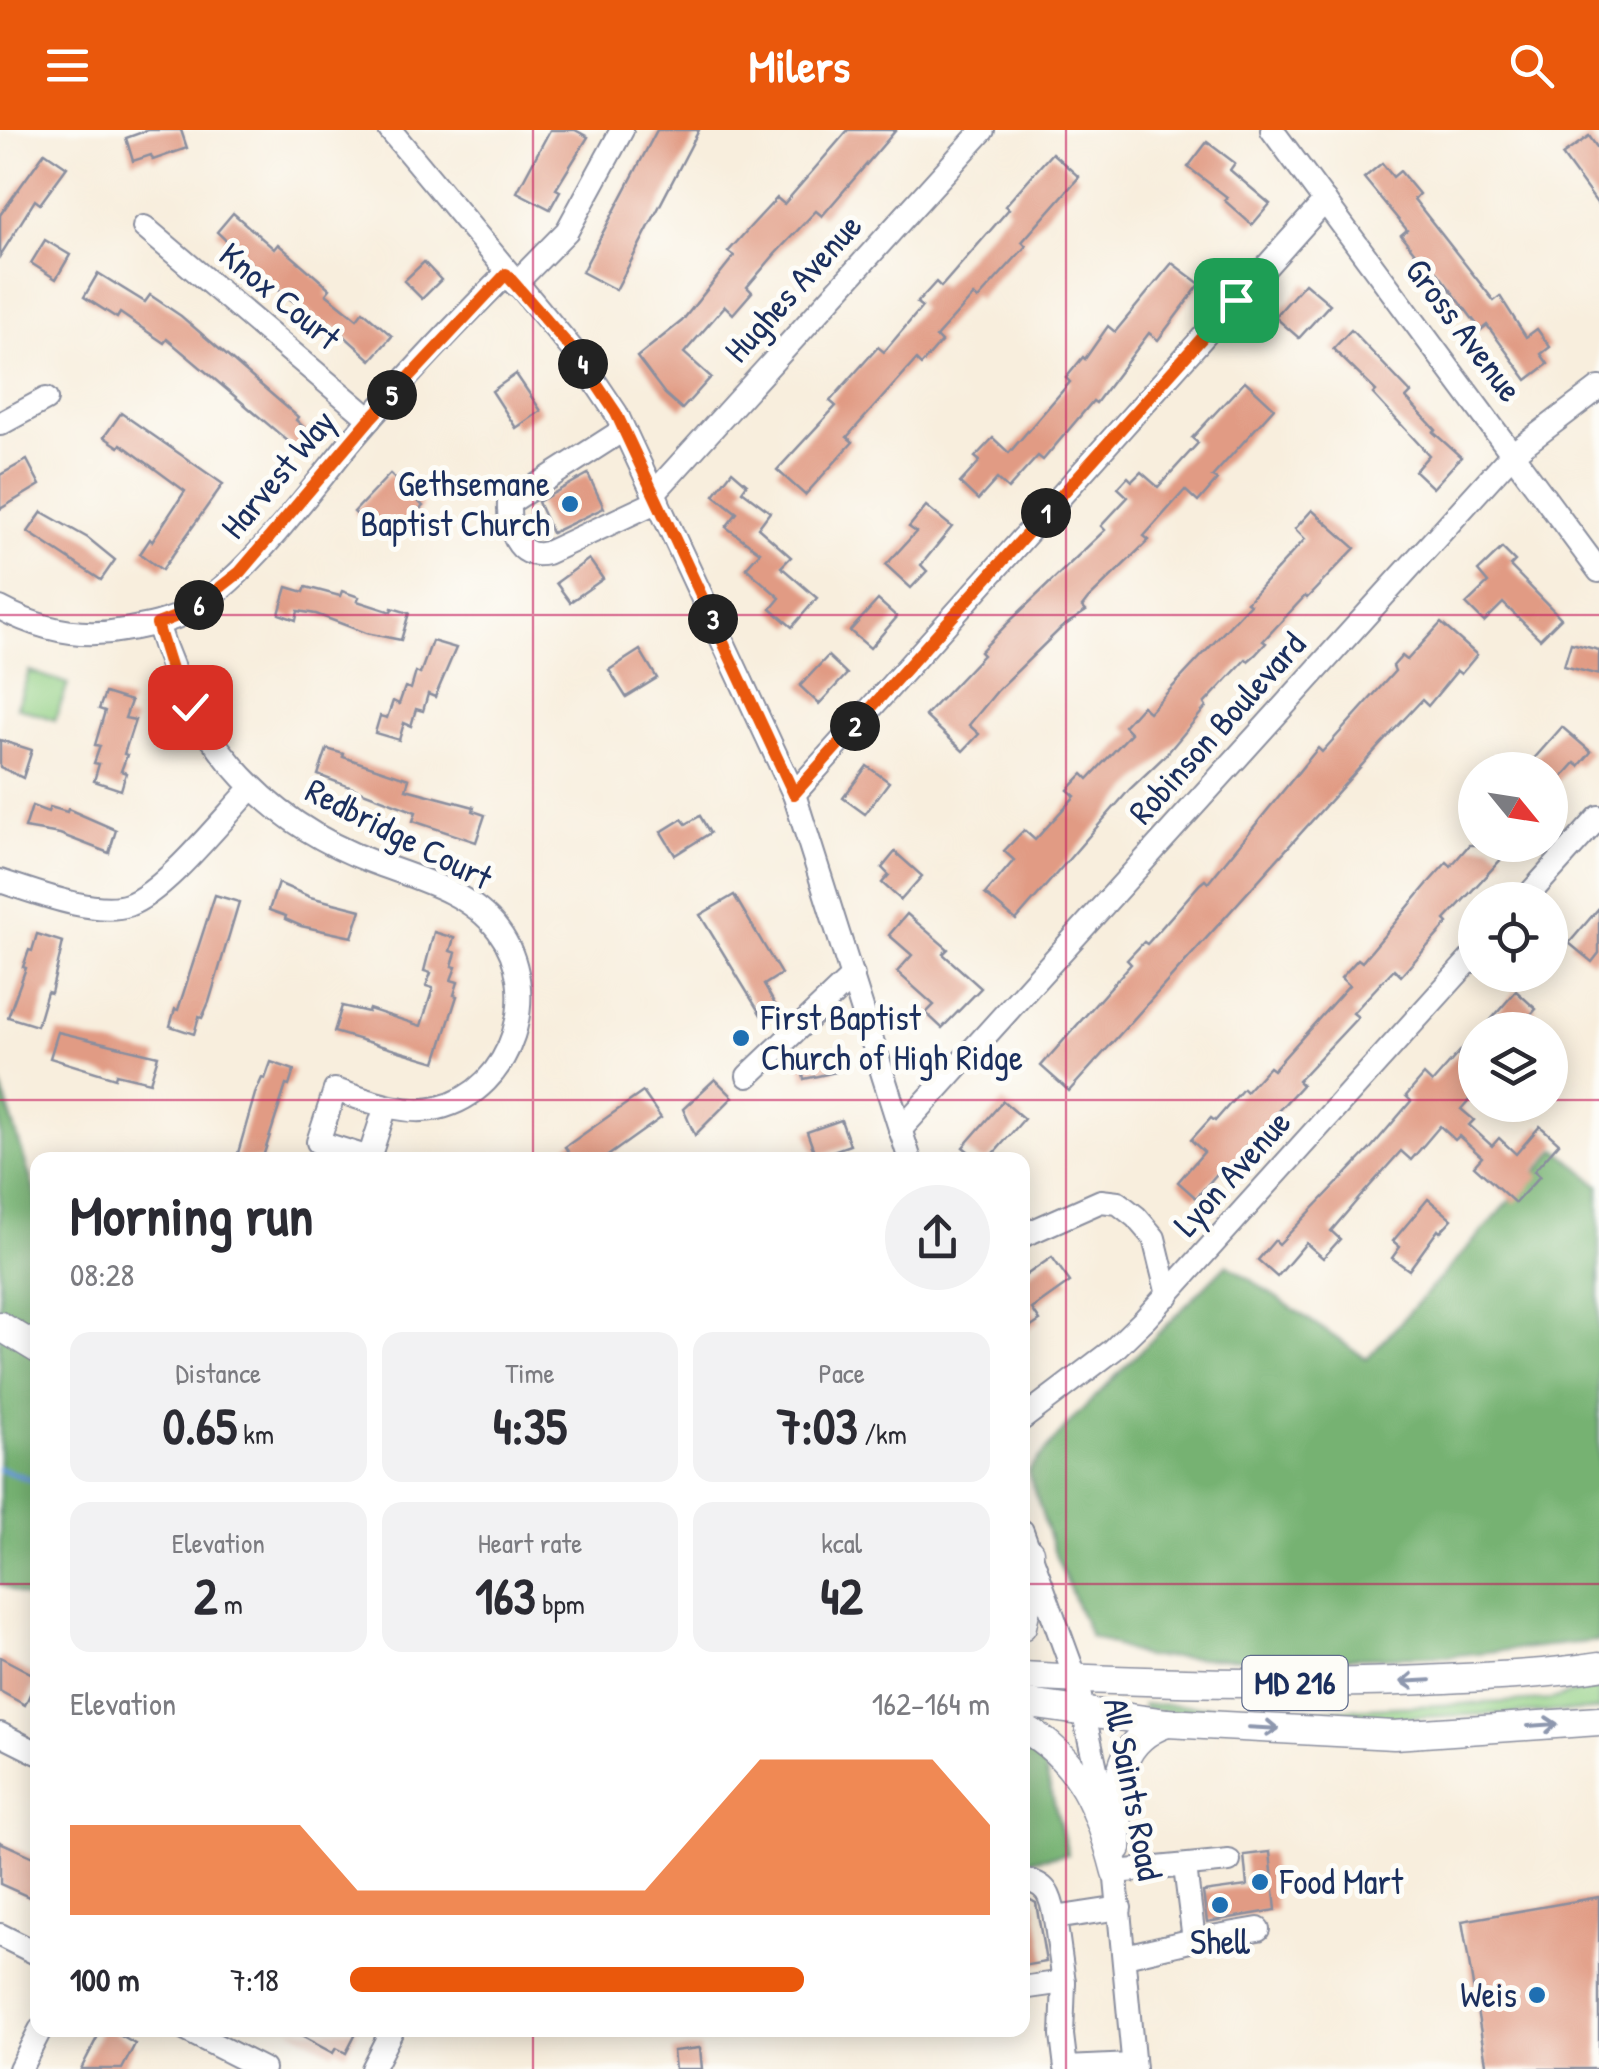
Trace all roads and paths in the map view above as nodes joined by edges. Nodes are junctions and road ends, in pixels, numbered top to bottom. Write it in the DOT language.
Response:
graph roads {
  1 [pos="390,130"];
  2 [pos="622,130"];
  3 [pos="983,130"];
  4 [pos="1272,130"];
  5 [pos="1325,201"];
  6 [pos="144,227"];
  7 [pos="511,279"];
  8 [pos="1599,388"];
  9 [pos="46,399"];
  10 [pos="370,419"];
  11 [pos="0,424"];
  12 [pos="624,430"];
  13 [pos="1512,454"];
  14 [pos="656,497"];
  15 [pos="1599,571"];
  16 [pos="0,608"];
  17 [pos="157,624"];
  18 [pos="252,788"];
  19 [pos="794,794"];
  20 [pos="1599,816"];
  21 [pos="0,881"];
  22 [pos="1540,882"];
  23 [pos="1458,973"];
  24 [pos="852,976"];
  25 [pos="748,1076"];
  26 [pos="386,1106"];
  27 [pos="900,1130"];
  28 [pos="907,1152"];
  29 [pos="1030,1232"];
  30 [pos="1168,1295"];
  31 [pos="0,1326"];
  32 [pos="30,1343"];
  33 [pos="1030,1414"];
  34 [pos="1030,1552"];
  35 [pos="1599,1666"];
  36 [pos="1030,1676"];
  37 [pos="1076,1678"];
  38 [pos="1030,1705"];
  39 [pos="1084,1712"];
  40 [pos="1599,1721"];
  41 [pos="1167,1722"];
  42 [pos="1030,1732"];
  43 [pos="0,1734"];
  44 [pos="30,1749"];
  45 [pos="1230,1861"];
  46 [pos="1185,1867"];
  47 [pos="1116,1872"];
  48 [pos="1030,1881"];
  49 [pos="1120,1908"];
  50 [pos="1055,1918"];
  51 [pos="1258,1929"];
  52 [pos="0,1935"];
  53 [pos="1194,1940"];
  54 [pos="30,1950"];
  55 [pos="1124,1956"];
  56 [pos="1064,1982"];
  57 [pos="1030,1987"];
  58 [pos="36,2037"];
  59 [pos="200,2037"];
  60 [pos="388,2037"];
  61 [pos="1133,2067"];
  62 [pos="20,2069"];
  63 [pos="263,2069"];
  64 [pos="372,2069"];
  1 -- 7 [label="street"];
  2 -- 7 [label="street, Harvest Way"];
  3 -- 14 [label="street, Hughes Avenue"];
  4 -- 5 [label="street, Gross Avenue"];
  5 -- 13 [label="street, Gross Avenue"];
  5 -- 19 [label="street"];
  6 -- 10 [label="street, Knox Court"];
  7 -- 10 [label="street, Harvest Way"];
  7 -- 12 [label="street"];
  8 -- 13 [label="street, Robinson Boulevard"];
  9 -- 11 [label="street"];
  10 -- 17 [label="street, Harvest Way"];
  12 -- 14 [label="street"];
  12 -- 14 [label="street"];
  13 -- 15 [label="street, Gross Avenue"];
  13 -- 27 [label="street, Robinson Boulevard"];
  14 -- 19 [label="street"];
  16 -- 17 [label="street, Harvest Way"];
  17 -- 18 [label="street, Redbridge Court"];
  18 -- 21 [label="street"];
  18 -- 26 [label="street, Redbridge Court"];
  19 -- 24 [label="street"];
  20 -- 22 [label="street"];
  23 -- 30 [label="street, Lyon Avenue"];
  24 -- 25 [label="street"];
  24 -- 27 [label="street"];
  27 -- 28 [label="street"];
  29 -- 30 [label="street"];
  30 -- 33 [label="street, Lyon Avenue"];
  31 -- 32 [label="main road"];
  34 -- 37 [label="street, All Saints Road"];
  35 -- 37 [label="main road, MD 216, one-way"];
  36 -- 37 [label="main road, MD 216"];
  37 -- 39 [label="street, All Saints Road"];
  38 -- 39 [label="main road, MD 216"];
  39 -- 41 [label="main road, MD 216"];
  39 -- 47 [label="street, All Saints Road"];
  41 -- 40 [label="main road, MD 216, one-way"];
  41 -- 47 [label="main road"];
  42 -- 47 [label="main road"];
  43 -- 44 [label="street"];
  45 -- 46 [label="street"];
  46 -- 47 [label="street"];
  46 -- 53 [label="street"];
  47 -- 49 [label="street, All Saints Road"];
  48 -- 50 [label="street"];
  49 -- 50 [label="street"];
  49 -- 55 [label="street, All Saints Road"];
  50 -- 56 [label="street"];
  51 -- 53 [label="street"];
  52 -- 54 [label="street"];
  53 -- 55 [label="street"];
  55 -- 61 [label="street, All Saints Road"];
  56 -- 57 [label="street"];
  56 -- 61 [label="street"];
  58 -- 62 [label="street"];
  59 -- 63 [label="street"];
  60 -- 64 [label="street"];
}
